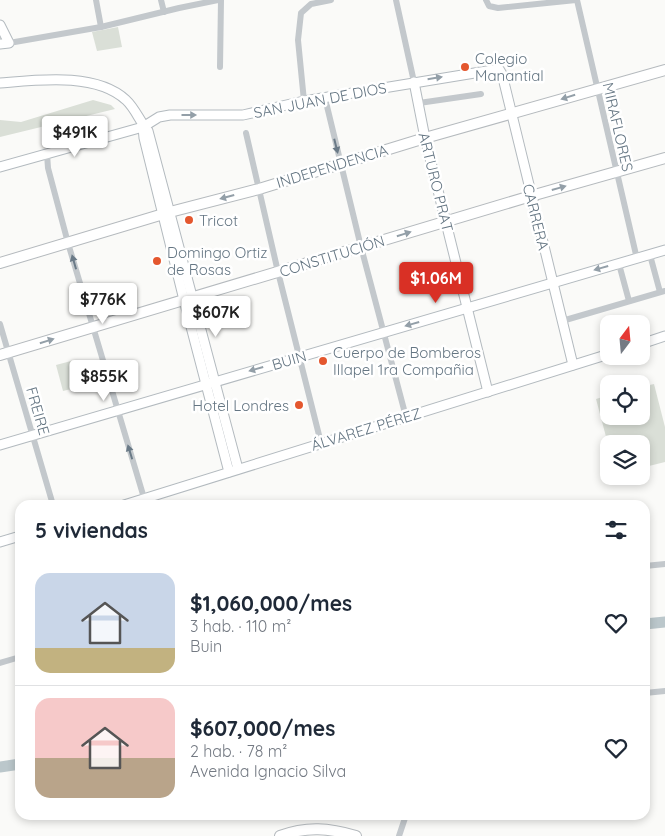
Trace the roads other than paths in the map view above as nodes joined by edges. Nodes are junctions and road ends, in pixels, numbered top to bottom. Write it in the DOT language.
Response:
graph roads {
  1 [pos="96,0"];
  2 [pos="161,0"];
  3 [pos="219,0"];
  4 [pos="331,0"];
  5 [pos="396,0"];
  6 [pos="576,0"];
  7 [pos="487,3"];
  8 [pos="164,12"];
  9 [pos="0,25"];
  10 [pos="101,27"];
  11 [pos="4,44"];
  12 [pos="220,67"];
  13 [pos="499,69"];
  14 [pos="665,70"];
  15 [pos="414,82"];
  16 [pos="0,83"];
  17 [pos="597,88"];
  18 [pos="481,94"];
  19 [pos="324,98"];
  20 [pos="304,101"];
  21 [pos="419,103"];
  22 [pos="511,114"];
  23 [pos="143,127"];
  24 [pos="246,133"];
  25 [pos="425,138"];
  26 [pos="47,154"];
  27 [pos="665,158"];
  28 [pos="340,164"];
  29 [pos="0,167"];
  30 [pos="616,172"];
  31 [pos="259,189"];
  32 [pos="531,196"];
  33 [pos="167,213"];
  34 [pos="446,222"];
  35 [pos="68,243"];
  36 [pos="361,247"];
  37 [pos="665,250"];
  38 [pos="650,255"];
  39 [pos="637,258"];
  40 [pos="0,263"];
  41 [pos="619,264"];
  42 [pos="278,272"];
  43 [pos="552,282"];
  44 [pos="663,292"];
  45 [pos="188,299"];
  46 [pos="629,301"];
  47 [pos="466,308"];
  48 [pos="562,320"];
  49 [pos="0,324"];
  50 [pos="93,327"];
  51 [pos="383,332"];
  52 [pos="665,336"];
  53 [pos="650,341"];
  54 [pos="4,353"];
  55 [pos="300,357"];
  56 [pos="600,357"];
  57 [pos="574,365"];
  58 [pos="211,383"];
  59 [pos="488,392"];
  60 [pos="117,410"];
  61 [pos="406,417"];
  62 [pos="32,436"];
  63 [pos="321,443"];
  64 [pos="0,445"];
  65 [pos="234,470"];
  66 [pos="144,498"];
  67 [pos="51,500"];
  68 [pos="138,500"];
  69 [pos="15,538"];
  70 [pos="0,542"];
  71 [pos="665,564"];
  72 [pos="650,566"];
  73 [pos="15,658"];
  74 [pos="0,662"];
  75 [pos="665,691"];
  76 [pos="650,692"];
  77 [pos="404,820"];
  78 [pos="280,836"];
  79 [pos="356,836"];
  80 [pos="399,836"];
  1 -- 10 [label="street"];
  2 -- 8 [label="street"];
  3 -- 8 [label="street"];
  3 -- 12 [label="street"];
  4 -- 20 [label="street"];
  5 -- 15 [label="street, ARTURO PRAT"];
  6 -- 7 [label="street"];
  6 -- 17 [label="street, MIRAFLORES"];
  8 -- 10 [label="street"];
  9 -- 11 [label="street"];
  10 -- 11 [label="street"];
  15 -- 13 [label="street, SAN JUAN DE DIOS, one-way"];
  13 -- 22 [label="street, CARRERA"];
  14 -- 17 [label="main road, INDEPENDENCIA"];
  15 -- 19 [label="street, SAN JUAN DE DIOS"];
  15 -- 21 [label="street, ARTURO PRAT"];
  16 -- 23 [label="street"];
  17 -- 22 [label="main road, INDEPENDENCIA, one-way"];
  17 -- 30 [label="street, MIRAFLORES"];
  18 -- 21 [label="street"];
  19 -- 20 [label="street, SAN JUAN DE DIOS"];
  19 -- 28 [label="street, one-way"];
  23 -- 20 [label="street, SAN JUAN DE DIOS, one-way"];
  21 -- 25 [label="street, ARTURO PRAT"];
  22 -- 25 [label="main road, INDEPENDENCIA"];
  22 -- 32 [label="street, CARRERA"];
  23 -- 26 [label="street, SAN JUAN DE DIOS"];
  23 -- 33 [label="street"];
  24 -- 31 [label="street"];
  25 -- 28 [label="main road, INDEPENDENCIA"];
  25 -- 34 [label="street, ARTURO PRAT"];
  26 -- 29 [label="street, SAN JUAN DE DIOS"];
  26 -- 35 [label="street"];
  27 -- 30 [label="main road, CONSTITUCIÓN"];
  28 -- 31 [label="main road, INDEPENDENCIA"];
  28 -- 36 [label="street"];
  32 -- 30 [label="main road, CONSTITUCIÓN, one-way"];
  30 -- 39 [label="street, MIRAFLORES"];
  31 -- 33 [label="main road, INDEPENDENCIA, one-way"];
  31 -- 42 [label="street"];
  32 -- 34 [label="main road, CONSTITUCIÓN"];
  32 -- 43 [label="street, CARRERA"];
  33 -- 35 [label="main road, INDEPENDENCIA"];
  33 -- 45 [label="street"];
  36 -- 34 [label="main road, CONSTITUCIÓN, one-way"];
  34 -- 47 [label="street, ARTURO PRAT"];
  35 -- 40 [label="main road, INDEPENDENCIA"];
  50 -- 35 [label="street, one-way"];
  36 -- 42 [label="main road, CONSTITUCIÓN"];
  36 -- 51 [label="street"];
  37 -- 38 [label="street, BUIN"];
  38 -- 39 [label="street, BUIN"];
  38 -- 44 [label="street"];
  39 -- 41 [label="street, BUIN"];
  41 -- 43 [label="street, BUIN, one-way"];
  41 -- 46 [label="street"];
  42 -- 45 [label="main road, CONSTITUCIÓN"];
  42 -- 55 [label="street"];
  43 -- 47 [label="street, BUIN"];
  43 -- 48 [label="street, CARRERA"];
  44 -- 46 [label="street"];
  45 -- 50 [label="main road, CONSTITUCIÓN"];
  45 -- 58 [label="street"];
  46 -- 48 [label="street"];
  47 -- 51 [label="street, BUIN, one-way"];
  47 -- 59 [label="street, ARTURO PRAT"];
  48 -- 57 [label="street, CARRERA"];
  49 -- 54 [label="street, FREIRE"];
  54 -- 50 [label="main road, CONSTITUCIÓN, one-way"];
  50 -- 60 [label="street"];
  51 -- 55 [label="street, BUIN"];
  51 -- 61 [label="street"];
  52 -- 53 [label="street"];
  54 -- 62 [label="street, FREIRE"];
  55 -- 58 [label="street, BUIN, one-way"];
  55 -- 63 [label="street"];
  56 -- 57 [label="street, ÁLVAREZ PÉREZ"];
  57 -- 59 [label="street, ÁLVAREZ PÉREZ"];
  58 -- 60 [label="street, BUIN"];
  58 -- 65 [label="street"];
  59 -- 61 [label="street, ÁLVAREZ PÉREZ"];
  60 -- 62 [label="street, BUIN"];
  66 -- 60 [label="street, one-way"];
  61 -- 63 [label="street, ÁLVAREZ PÉREZ"];
  62 -- 64 [label="street, BUIN"];
  62 -- 67 [label="street, FREIRE"];
  63 -- 65 [label="street, ÁLVAREZ PÉREZ"];
  65 -- 66 [label="street, ÁLVAREZ PÉREZ"];
  66 -- 68 [label="street, ÁLVAREZ PÉREZ"];
  69 -- 70 [label="street"];
  71 -- 72 [label="street"];
  73 -- 74 [label="street"];
  75 -- 76 [label="street"];
  77 -- 80 [label="street"];
  78 -- 79 [label="main road"];
}
